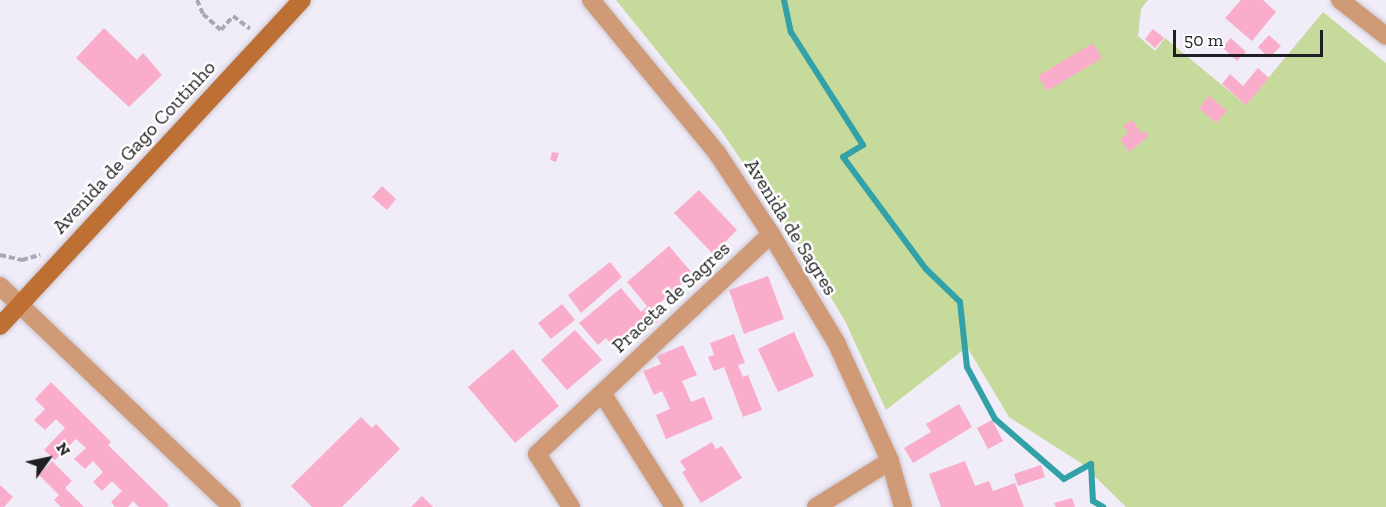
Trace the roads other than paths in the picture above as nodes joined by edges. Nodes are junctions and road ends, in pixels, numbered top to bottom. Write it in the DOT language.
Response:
graph roads {
  1 [pos="302,0"];
  2 [pos="591,0"];
  3 [pos="1340,0"];
  4 [pos="1386,36"];
  5 [pos="771,234"];
  6 [pos="0,286"];
  7 [pos="21,304"];
  8 [pos="0,326"];
  9 [pos="602,393"];
  10 [pos="890,461"];
  11 [pos="232,507"];
  12 [pos="572,507"];
  13 [pos="674,507"];
  14 [pos="816,507"];
  15 [pos="903,507"];
  1 -- 7 [label="main road, Avenida de Gago Coutinho"];
  2 -- 5 [label="street, Avenida de Sagres"];
  3 -- 4 [label="street"];
  5 -- 9 [label="street, Praceta de Sagres"];
  5 -- 10 [label="street, Avenida de Sagres"];
  6 -- 7 [label="street"];
  7 -- 8 [label="main road, Avenida de Gago Coutinho"];
  7 -- 11 [label="street"];
  9 -- 12 [label="street, Praceta de Sagres"];
  9 -- 13 [label="street"];
  10 -- 14 [label="street"];
  10 -- 15 [label="street, Avenida de Sagres"];
}
